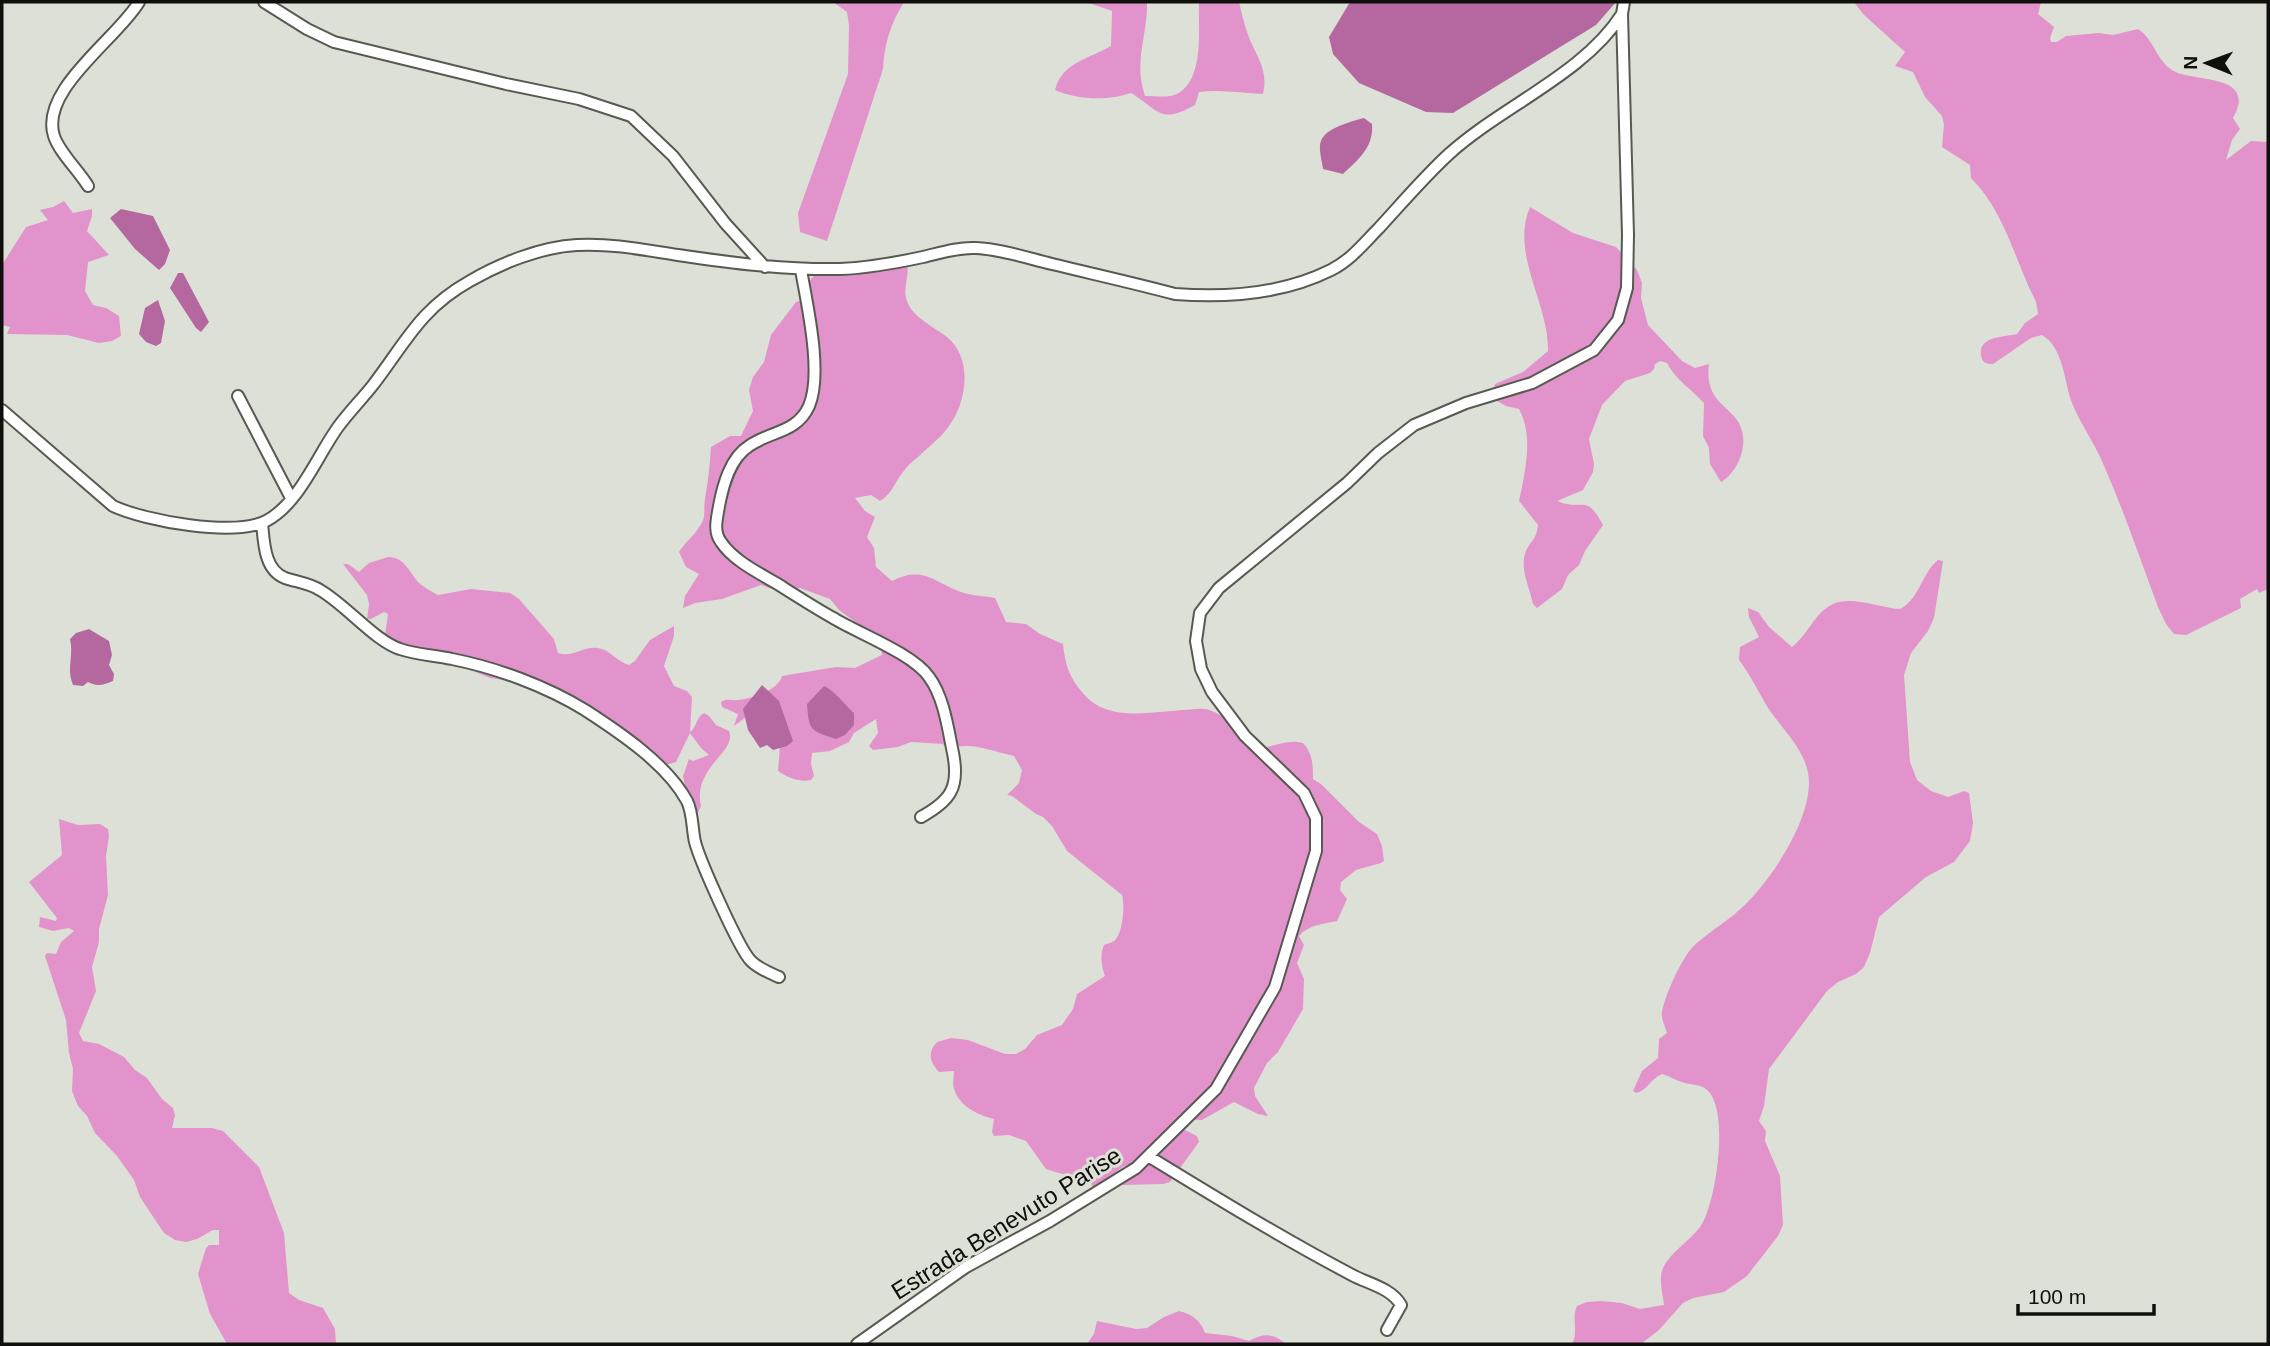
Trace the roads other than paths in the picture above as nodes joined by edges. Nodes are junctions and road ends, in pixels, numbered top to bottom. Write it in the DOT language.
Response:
graph roads {
  1 [pos="139,2"];
  2 [pos="264,2"];
  3 [pos="1623,8"];
  4 [pos="88,186"];
  5 [pos="765,267"];
  6 [pos="801,270"];
  7 [pos="238,396"];
  8 [pos="2,410"];
  9 [pos="291,498"];
  10 [pos="262,523"];
  11 [pos="921,817"];
  12 [pos="779,977"];
  13 [pos="1148,1156"];
  14 [pos="1387,1330"];
  15 [pos="857,1344"];
  1 -- 4 [label="street"];
  2 -- 5 [label="street"];
  3 -- 6 [label="street"];
  3 -- 13 [label="street, Estrada Benevuto Parise"];
  5 -- 6 [label="street"];
  5 -- 9 [label="street"];
  6 -- 11 [label="street"];
  7 -- 9 [label="street"];
  8 -- 10 [label="street"];
  9 -- 10 [label="street"];
  10 -- 12 [label="street"];
  13 -- 14 [label="street"];
  13 -- 15 [label="street, Estrada Benevuto Parise"];
}
